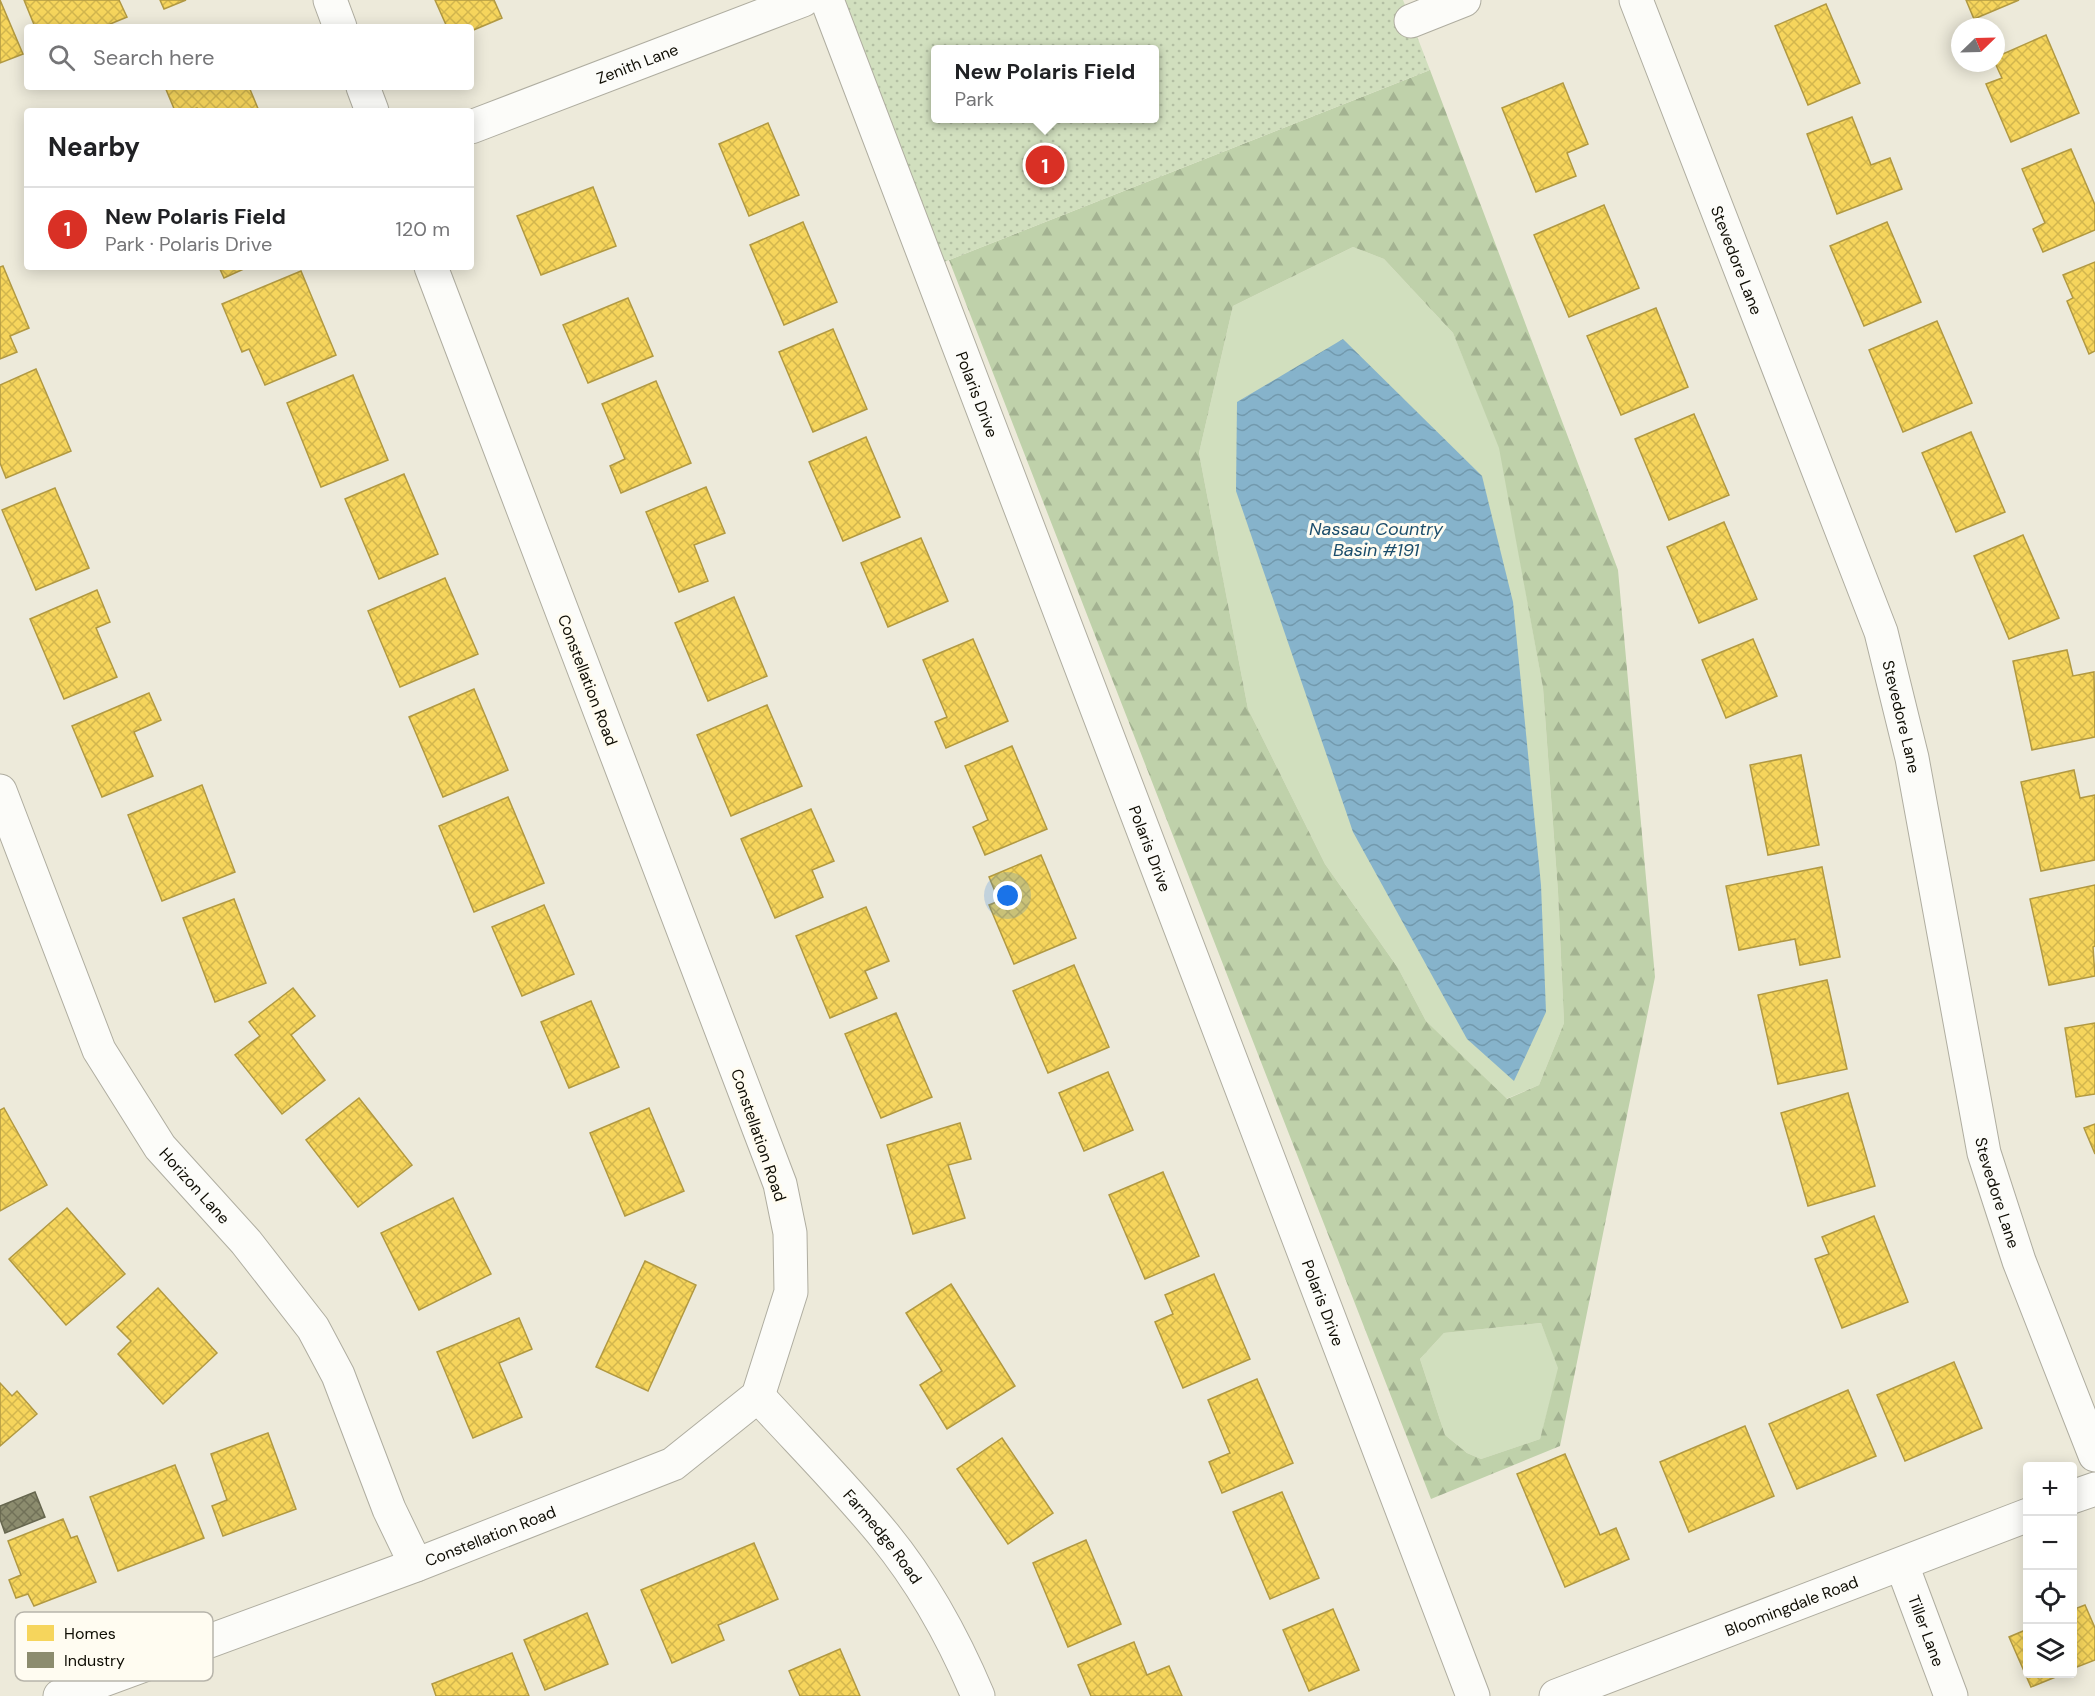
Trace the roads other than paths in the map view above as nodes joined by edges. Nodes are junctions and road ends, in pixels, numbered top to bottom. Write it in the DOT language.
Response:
graph roads {
  1 [pos="330,0"];
  2 [pos="803,0"];
  3 [pos="827,0"];
  4 [pos="1464,0"];
  5 [pos="1636,0"];
  6 [pos="1411,21"];
  7 [pos="339,24"];
  8 [pos="364,90"];
  9 [pos="371,108"];
  10 [pos="474,126"];
  11 [pos="432,270"];
  12 [pos="0,791"];
  13 [pos="758,1396"];
  14 [pos="2095,1455"];
  15 [pos="2095,1489"];
  16 [pos="2077,1496"];
  17 [pos="2025,1516"];
  18 [pos="416,1565"];
  19 [pos="1902,1565"];
  20 [pos="213,1640"];
  21 [pos="101,1681"];
  22 [pos="60,1696"];
  23 [pos="978,1696"];
  24 [pos="1473,1696"];
  25 [pos="1556,1696"];
  26 [pos="1951,1696"];
  1 -- 7 [label="street"];
  2 -- 10 [label="street, Zenith Lane"];
  3 -- 24 [label="street, Polaris Drive"];
  4 -- 6 [label="street"];
  5 -- 14 [label="street, Stevedore Lane"];
  8 -- 9 [label="street"];
  11 -- 13 [label="street, Constellation Road"];
  12 -- 18 [label="street, Horizon Lane"];
  13 -- 18 [label="street, Constellation Road"];
  13 -- 23 [label="street, Farmedge Road"];
  15 -- 16 [label="street"];
  17 -- 19 [label="street, Bloomingdale Road"];
  18 -- 20 [label="street, Constellation Road"];
  19 -- 25 [label="street, Bloomingdale Road"];
  19 -- 26 [label="street, Tiller Lane"];
  21 -- 22 [label="street, Constellation Road"];
}
